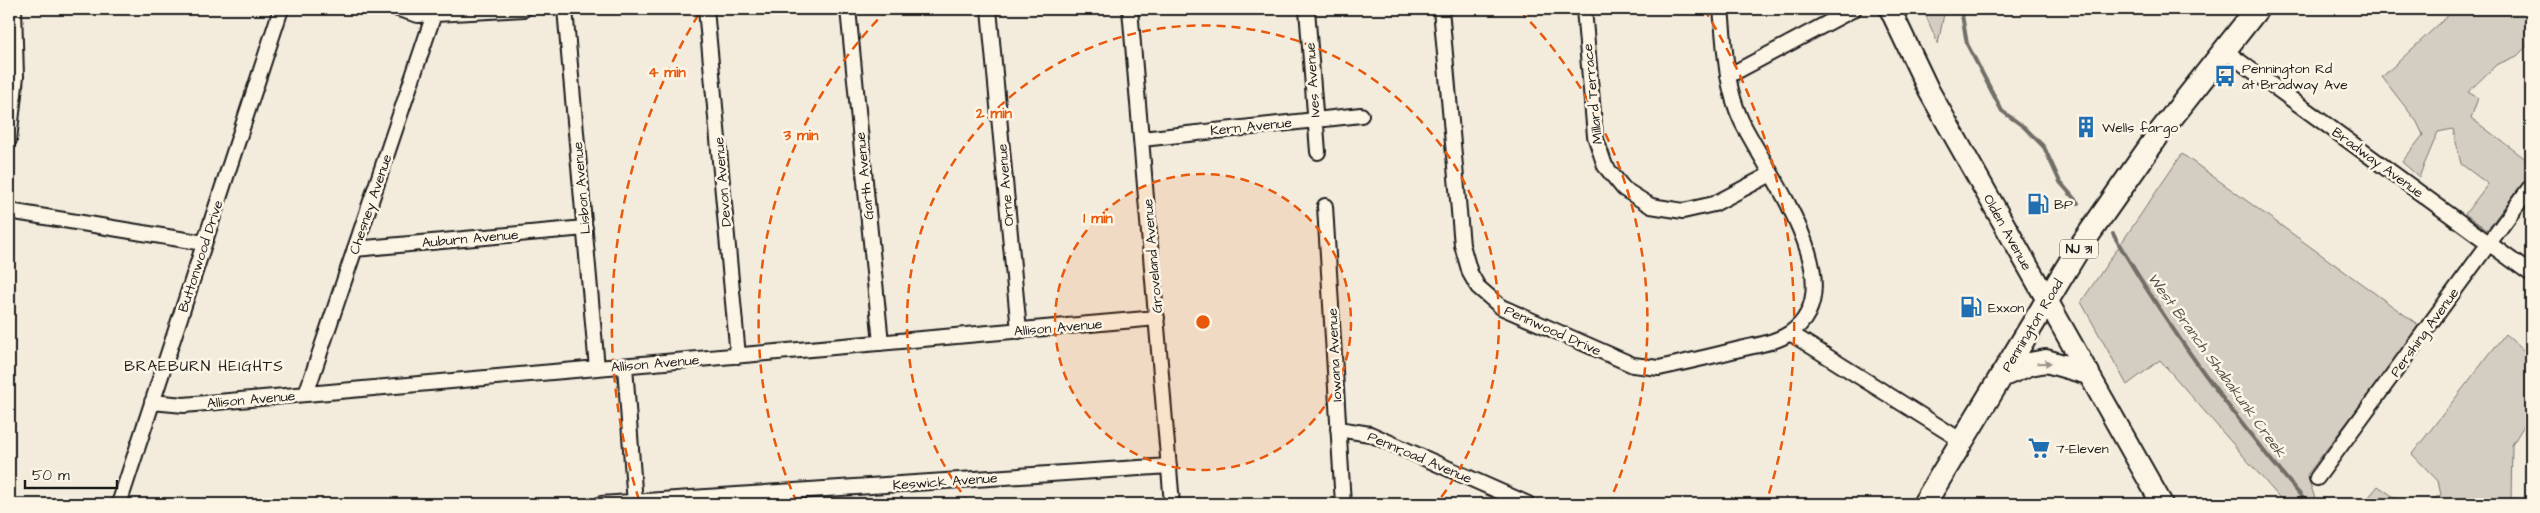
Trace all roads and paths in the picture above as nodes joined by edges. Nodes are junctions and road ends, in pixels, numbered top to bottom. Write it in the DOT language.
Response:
graph roads {
  1 [pos="14,9"];
  2 [pos="281,9"];
  3 [pos="398,9"];
  4 [pos="524,9"];
  5 [pos="565,9"];
  6 [pos="706,9"];
  7 [pos="848,9"];
  8 [pos="989,9"];
  9 [pos="1130,9"];
  10 [pos="1307,9"];
  11 [pos="1441,9"];
  12 [pos="1584,9"];
  13 [pos="1721,9"];
  14 [pos="1854,9"];
  15 [pos="1890,9"];
  16 [pos="2249,12"];
  17 [pos="434,14"];
  18 [pos="2224,50"];
  19 [pos="1728,76"];
  20 [pos="1361,115"];
  21 [pos="1315,119"];
  22 [pos="1142,139"];
  23 [pos="9,140"];
  24 [pos="1318,152"];
  25 [pos="1771,174"];
  26 [pos="2531,186"];
  27 [pos="1325,206"];
  28 [pos="9,211"];
  29 [pos="585,228"];
  30 [pos="204,243"];
  31 [pos="2489,243"];
  32 [pos="355,249"];
  33 [pos="2531,274"];
  34 [pos="2047,300"];
  35 [pos="1157,318"];
  36 [pos="1019,331"];
  37 [pos="1790,333"];
  38 [pos="881,343"];
  39 [pos="738,356"];
  40 [pos="626,366"];
  41 [pos="597,368"];
  42 [pos="2088,373"];
  43 [pos="2002,376"];
  44 [pos="306,394"];
  45 [pos="152,402"];
  46 [pos="1338,430"];
  47 [pos="1962,441"];
  48 [pos="1169,466"];
  49 [pos="2317,478"];
  50 [pos="634,503"];
  51 [pos="118,504"];
  52 [pos="601,504"];
  53 [pos="1172,504"];
  54 [pos="1343,504"];
  55 [pos="1528,504"];
  56 [pos="1924,504"];
  57 [pos="2162,504"];
  1 -- 23 [label="street"];
  2 -- 30 [label="street, Buttonwood Drive"];
  3 -- 17 [label="street"];
  4 -- 17 [label="street"];
  5 -- 29 [label="street, Lisbon Avenue"];
  6 -- 39 [label="street, Devon Avenue"];
  7 -- 38 [label="street, Garth Avenue"];
  8 -- 36 [label="street, Orne Avenue"];
  9 -- 22 [label="street, Groveland Avenue"];
  10 -- 21 [label="street, Ives Avenue"];
  11 -- 37 [label="street, Pennwood Drive"];
  12 -- 25 [label="street, Millard Terrace"];
  13 -- 19 [label="street, Pennwood Drive"];
  14 -- 19 [label="street"];
  15 -- 34 [label="main road, Olden Avenue"];
  16 -- 18 [label="main road, Pennington Road / NJ 31"];
  17 -- 32 [label="street, Chesney Avenue"];
  18 -- 31 [label="street, Bradway Avenue"];
  18 -- 34 [label="main road, Pennington Road / NJ 31"];
  19 -- 25 [label="street, Pennwood Drive"];
  20 -- 21 [label="street, Kern Avenue"];
  21 -- 22 [label="street, Kern Avenue"];
  21 -- 24 [label="street, Ives Avenue"];
  22 -- 35 [label="street, Groveland Avenue"];
  25 -- 37 [label="street, Pennwood Drive"];
  26 -- 31 [label="street, Pershing Avenue"];
  27 -- 46 [label="street, Iowana Avenue"];
  28 -- 30 [label="street"];
  29 -- 32 [label="street, Auburn Avenue"];
  29 -- 41 [label="street, Lisbon Avenue"];
  30 -- 45 [label="street, Buttonwood Drive"];
  31 -- 33 [label="street, Bradway Avenue"];
  31 -- 49 [label="street, Pershing Avenue"];
  32 -- 44 [label="street, Chesney Avenue"];
  34 -- 42 [label="main road, Olden Avenue"];
  34 -- 43 [label="main road, Pennington Road / NJ 31"];
  35 -- 36 [label="street, Allison Avenue"];
  35 -- 48 [label="street, Groveland Avenue"];
  36 -- 38 [label="street, Allison Avenue"];
  37 -- 47 [label="street"];
  38 -- 39 [label="street, Allison Avenue"];
  39 -- 40 [label="street, Allison Avenue"];
  40 -- 41 [label="street, Allison Avenue"];
  40 -- 50 [label="street"];
  41 -- 44 [label="street, Allison Avenue"];
  43 -- 42 [label="main road, one-way"];
  42 -- 57 [label="main road, Olden Avenue"];
  43 -- 47 [label="main road, Pennington Road / NJ 31"];
  44 -- 45 [label="street, Allison Avenue"];
  45 -- 51 [label="street, Buttonwood Drive"];
  46 -- 54 [label="street, Iowana Avenue"];
  46 -- 55 [label="street, Pennroad Avenue"];
  47 -- 56 [label="main road, Pennington Road / NJ 31"];
  48 -- 50 [label="street, Keswick Avenue"];
  48 -- 53 [label="street, Groveland Avenue"];
  50 -- 52 [label="street, Keswick Avenue"];
}
